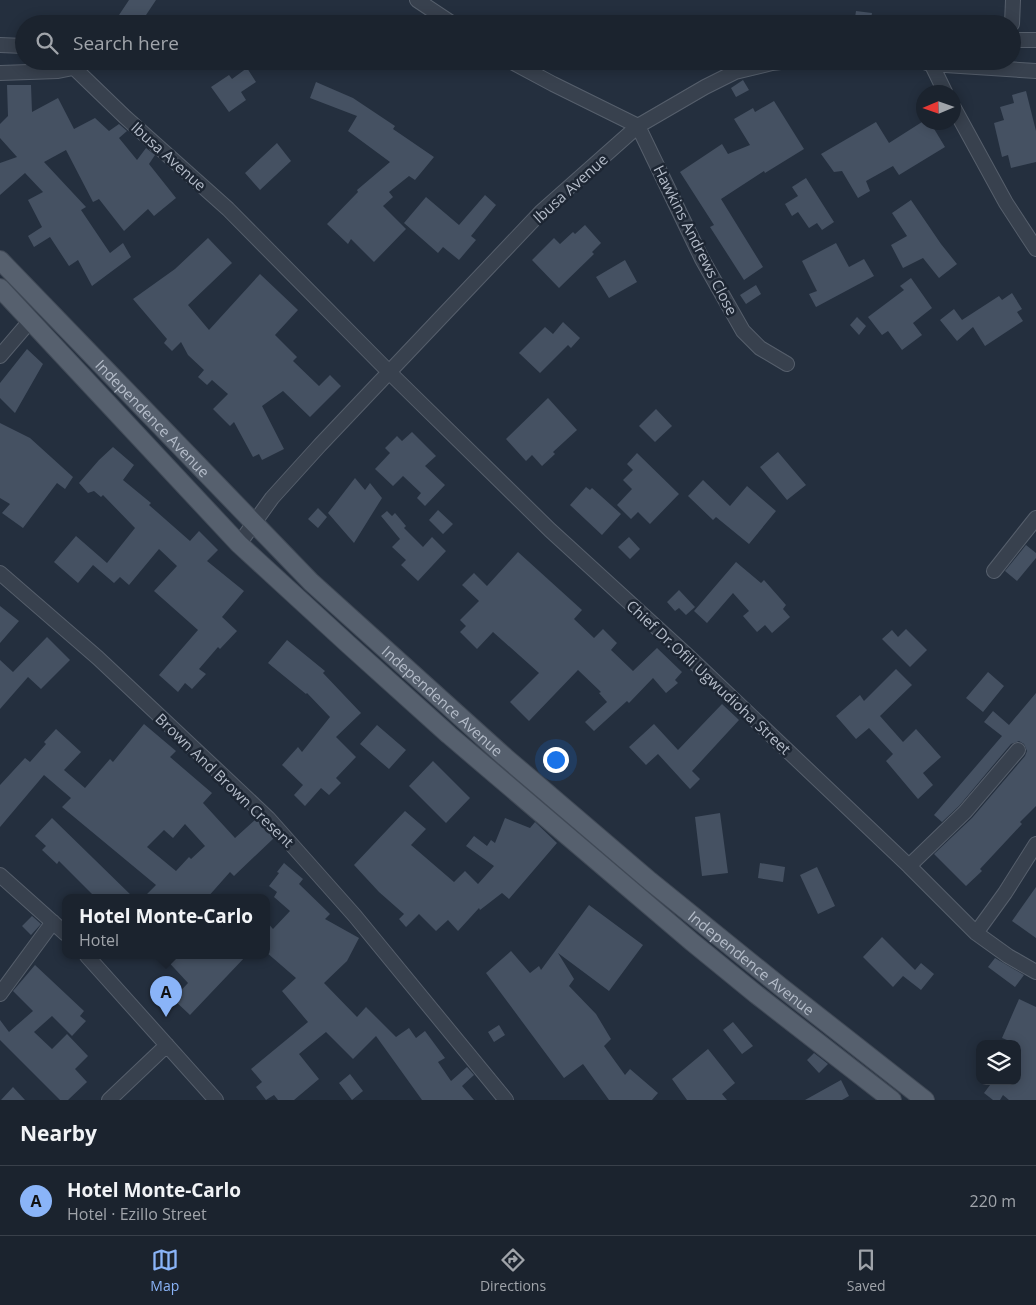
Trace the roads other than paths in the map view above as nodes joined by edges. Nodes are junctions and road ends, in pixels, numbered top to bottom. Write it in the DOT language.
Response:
graph roads {
  1 [pos="417,0"];
  2 [pos="1013,0"];
  3 [pos="440,15"];
  4 [pos="1012,15"];
  5 [pos="1021,40"];
  6 [pos="1036,40"];
  7 [pos="0,45"];
  8 [pos="15,46"];
  9 [pos="60,70"];
  10 [pos="75,70"];
  11 [pos="527,70"];
  12 [pos="744,70"];
  13 [pos="932,70"];
  14 [pos="1021,70"];
  15 [pos="1036,71"];
  16 [pos="0,73"];
  17 [pos="941,85"];
  18 [pos="961,121"];
  19 [pos="638,126"];
  20 [pos="1036,249"];
  21 [pos="0,260"];
  22 [pos="0,288"];
  23 [pos="30,321"];
  24 [pos="70,334"];
  25 [pos="56,348"];
  26 [pos="0,356"];
  27 [pos="787,364"];
  28 [pos="390,373"];
  29 [pos="1036,518"];
  30 [pos="254,524"];
  31 [pos="239,544"];
  32 [pos="994,571"];
  33 [pos="0,572"];
  34 [pos="1018,750"];
  35 [pos="1036,845"];
  36 [pos="909,866"];
  37 [pos="0,875"];
  38 [pos="53,922"];
  39 [pos="62,930"];
  40 [pos="976,933"];
  41 [pos="90,959"];
  42 [pos="1036,972"];
  43 [pos="0,994"];
  44 [pos="167,1045"];
  45 [pos="109,1100"];
  46 [pos="216,1100"];
  47 [pos="506,1100"];
  48 [pos="892,1100"];
  49 [pos="925,1100"];
  1 -- 3 [label="street"];
  2 -- 4 [label="street"];
  5 -- 6 [label="street"];
  7 -- 8 [label="street"];
  9 -- 16 [label="street, Ibusa Avenue"];
  10 -- 28 [label="street, Ibusa Avenue"];
  11 -- 19 [label="street"];
  12 -- 19 [label="street, Ibusa Avenue"];
  13 -- 17 [label="street"];
  14 -- 15 [label="street"];
  18 -- 20 [label="street"];
  19 -- 27 [label="street, Hawkins Andrews Close"];
  19 -- 28 [label="street, Ibusa Avenue"];
  21 -- 24 [label="main road, Independence Avenue"];
  22 -- 23 [label="main road, Independence Avenue"];
  23 -- 25 [label="main road, Independence Avenue"];
  23 -- 26 [label="street"];
  24 -- 25 [label="main road"];
  24 -- 30 [label="main road, Independence Avenue"];
  25 -- 31 [label="main road, Independence Avenue"];
  28 -- 30 [label="street, Ibusa Avenue"];
  28 -- 36 [label="street, Chief Dr.Ofili Ugwudioha Street"];
  29 -- 32 [label="street"];
  30 -- 31 [label="street, Ibusa Avenue"];
  30 -- 49 [label="main road, Independence Avenue"];
  31 -- 48 [label="main road, Independence Avenue"];
  33 -- 47 [label="street, Brown And Brown Cresent"];
  34 -- 36 [label="street"];
  35 -- 40 [label="street"];
  36 -- 40 [label="street, Chief Dr.Ofili Ugwudioha Street"];
  37 -- 38 [label="street"];
  38 -- 39 [label="street"];
  38 -- 43 [label="street"];
  40 -- 42 [label="street, Chief Dr.Ofili Ugwudioha Street"];
  41 -- 44 [label="street"];
  44 -- 45 [label="street"];
  44 -- 46 [label="street"];
}
